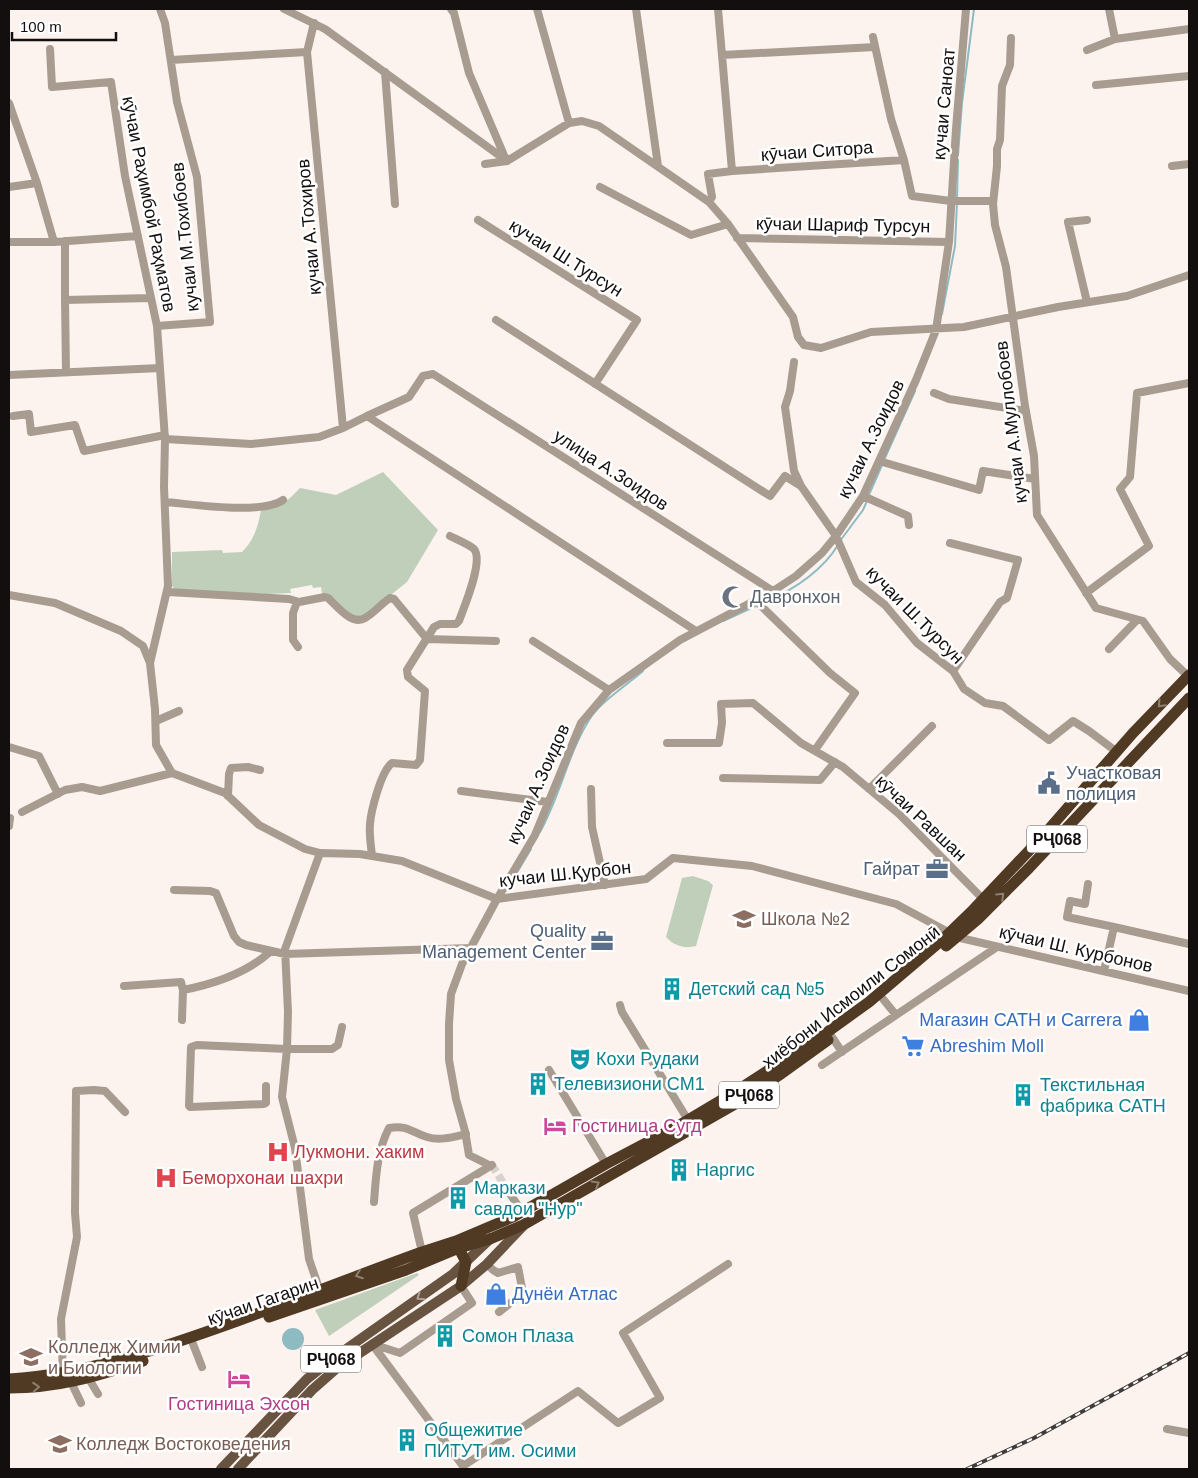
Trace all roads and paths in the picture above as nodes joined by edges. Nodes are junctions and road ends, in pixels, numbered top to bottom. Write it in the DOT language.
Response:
graph roads {
  1 [pos="160,9"];
  2 [pos="284,9"];
  3 [pos="451,9"];
  4 [pos="537,9"];
  5 [pos="636,9"];
  6 [pos="718,9"];
  7 [pos="966,9"];
  8 [pos="1109,9"];
  9 [pos="314,24"];
  10 [pos="1189,29"];
  11 [pos="873,38"];
  12 [pos="1011,38"];
  13 [pos="1115,39"];
  14 [pos="875,48"];
  15 [pos="50,49"];
  16 [pos="1087,50"];
  17 [pos="307,52"];
  18 [pos="722,55"];
  19 [pos="171,60"];
  20 [pos="385,72"];
  21 [pos="1189,76"];
  22 [pos="1096,86"];
  23 [pos="9,103"];
  24 [pos="570,123"];
  25 [pos="904,160"];
  26 [pos="507,161"];
  27 [pos="485,164"];
  28 [pos="1189,164"];
  29 [pos="658,166"];
  30 [pos="1172,166"];
  31 [pos="732,171"];
  32 [pos="37,183"];
  33 [pos="9,187"];
  34 [pos="600,187"];
  35 [pos="955,201"];
  36 [pos="993,201"];
  37 [pos="709,202"];
  38 [pos="395,204"];
  39 [pos="478,220"];
  40 [pos="1087,220"];
  41 [pos="728,224"];
  42 [pos="138,236"];
  43 [pos="737,238"];
  44 [pos="65,241"];
  45 [pos="9,242"];
  46 [pos="54,242"];
  47 [pos="949,242"];
  48 [pos="1189,275"];
  49 [pos="151,298"];
  50 [pos="65,300"];
  51 [pos="1087,302"];
  52 [pos="1013,316"];
  53 [pos="496,320"];
  54 [pos="157,326"];
  55 [pos="938,329"];
  56 [pos="794,362"];
  57 [pos="160,368"];
  58 [pos="66,372"];
  59 [pos="9,375"];
  60 [pos="1189,382"];
  61 [pos="595,384"];
  62 [pos="934,393"];
  63 [pos="1026,411"];
  64 [pos="13,416"];
  65 [pos="367,416"];
  66 [pos="343,428"];
  67 [pos="165,437"];
  68 [pos="882,462"];
  69 [pos="1035,480"];
  70 [pos="801,486"];
  71 [pos="863,496"];
  72 [pos="283,500"];
  73 [pos="165,502"];
  74 [pos="909,525"];
  75 [pos="450,536"];
  76 [pos="838,540"];
  77 [pos="950,543"];
  78 [pos="773,591"];
  79 [pos="168,592"];
  80 [pos="1086,593"];
  81 [pos="9,596"];
  82 [pos="297,602"];
  83 [pos="758,603"];
  84 [pos="1140,621"];
  85 [pos="696,631"];
  86 [pos="427,639"];
  87 [pos="496,641"];
  88 [pos="533,641"];
  89 [pos="298,646"];
  90 [pos="1109,649"];
  91 [pos="150,663"];
  92 [pos="953,670"];
  93 [pos="1189,676"];
  94 [pos="609,690"];
  95 [pos="1189,698"];
  96 [pos="179,711"];
  97 [pos="156,721"];
  98 [pos="932,726"];
  99 [pos="1133,733"];
  100 [pos="667,742"];
  101 [pos="1144,744"];
  102 [pos="9,747"];
  103 [pos="815,750"];
  104 [pos="1117,752"];
  105 [pos="835,762"];
  106 [pos="260,770"];
  107 [pos="172,773"];
  108 [pos="723,778"];
  109 [pos="591,789"];
  110 [pos="869,789"];
  111 [pos="461,791"];
  112 [pos="58,794"];
  113 [pos="228,796"];
  114 [pos="548,802"];
  115 [pos="22,812"];
  116 [pos="320,853"];
  117 [pos="372,856"];
  118 [pos="1088,884"];
  119 [pos="605,885"];
  120 [pos="174,890"];
  121 [pos="497,899"];
  122 [pos="984,899"];
  123 [pos="1114,927"];
  124 [pos="953,935"];
  125 [pos="1189,944"];
  126 [pos="997,947"];
  127 [pos="470,948"];
  128 [pos="271,951"];
  129 [pos="285,954"];
  130 [pos="1104,971"];
  131 [pos="124,986"];
  132 [pos="183,990"];
  133 [pos="1189,991"];
  134 [pos="882,999"];
  135 [pos="620,1005"];
  136 [pos="896,1015"];
  137 [pos="182,1020"];
  138 [pos="342,1027"];
  139 [pos="832,1037"];
  140 [pos="287,1050"];
  141 [pos="842,1052"];
  142 [pos="822,1065"];
  143 [pos="549,1070"];
  144 [pos="266,1086"];
  145 [pos="125,1112"];
  146 [pos="688,1120"];
  147 [pos="466,1134"];
  148 [pos="606,1164"];
  149 [pos="505,1186"];
  150 [pos="374,1202"];
  151 [pos="518,1215"];
  152 [pos="523,1225"];
  153 [pos="490,1239"];
  154 [pos="454,1248"];
  155 [pos="422,1252"];
  156 [pos="487,1264"];
  157 [pos="728,1264"];
  158 [pos="462,1265"];
  159 [pos="461,1286"];
  160 [pos="321,1294"];
  161 [pos="499,1312"];
  162 [pos="193,1344"];
  163 [pos="372,1344"];
  164 [pos="202,1368"];
  165 [pos="9,1379"];
  166 [pos="90,1379"];
  167 [pos="66,1380"];
  168 [pos="9,1388"];
  169 [pos="98,1394"];
  170 [pos="81,1403"];
  171 [pos="1167,1429"];
  172 [pos="1189,1433"];
  173 [pos="464,1467"];
  174 [pos="221,1469"];
  175 [pos="238,1469"];
  1 -- 19 [label="street, кучаи М.Тохибоев"];
  2 -- 9 [label="street"];
  3 -- 26 [label="street"];
  4 -- 24 [label="street"];
  5 -- 29 [label="street"];
  6 -- 18 [label="street"];
  7 -- 35 [label="street, кучаи Саноат"];
  8 -- 13 [label="street"];
  9 -- 17 [label="street, кучаи А.Тохиров"];
  9 -- 20 [label="street"];
  10 -- 13 [label="street"];
  11 -- 14 [label="street, кӯчаи Ситора"];
  12 -- 36 [label="street, кучаи А.Муллобоев"];
  13 -- 16 [label="street"];
  14 -- 18 [label="street"];
  14 -- 25 [label="street, кӯчаи Ситора"];
  15 -- 42 [label="street, кӯчаи Раҳимбой Раҳматов"];
  17 -- 19 [label="street"];
  17 -- 66 [label="street, кучаи А.Тохиров"];
  18 -- 31 [label="street"];
  19 -- 54 [label="street, кучаи М.Тохибоев"];
  20 -- 26 [label="street"];
  20 -- 38 [label="street"];
  21 -- 22 [label="street"];
  23 -- 32 [label="street"];
  24 -- 26 [label="street"];
  24 -- 29 [label="street, кӯчаи Шариф Турсун"];
  25 -- 31 [label="street, кӯчаи Ситора"];
  25 -- 35 [label="street, кӯчаи Ситора"];
  26 -- 27 [label="street"];
  28 -- 30 [label="street"];
  29 -- 37 [label="street, кӯчаи Шариф Турсун"];
  31 -- 37 [label="street, кӯчаи Ситора"];
  32 -- 33 [label="street"];
  32 -- 46 [label="street"];
  34 -- 41 [label="street"];
  35 -- 36 [label="street"];
  35 -- 47 [label="street, кучаи А.Зоидов"];
  36 -- 52 [label="street, кучаи А.Муллобоев"];
  37 -- 41 [label="street, кӯчаи Шариф Турсун"];
  39 -- 61 [label="street, кучаи Ш.Турсун"];
  40 -- 51 [label="street"];
  41 -- 43 [label="street, кӯчаи Шариф Турсун"];
  42 -- 44 [label="street"];
  42 -- 49 [label="street, кӯчаи Раҳимбой Раҳматов"];
  43 -- 47 [label="street, кӯчаи Шариф Турсун"];
  43 -- 55 [label="street, кӯчаи Шариф Турсун"];
  44 -- 46 [label="street"];
  44 -- 50 [label="street"];
  45 -- 46 [label="street"];
  47 -- 55 [label="street, кучаи А.Зоидов"];
  48 -- 51 [label="street"];
  49 -- 50 [label="street"];
  49 -- 54 [label="street, кӯчаи Раҳимбой Раҳматов"];
  50 -- 58 [label="street"];
  51 -- 52 [label="street"];
  52 -- 55 [label="street"];
  52 -- 63 [label="street, кучаи А.Муллобоев"];
  53 -- 61 [label="street"];
  54 -- 57 [label="street, кӯчаи Раҳимбой Раҳматов"];
  55 -- 68 [label="street, кучаи А.Зоидов"];
  56 -- 70 [label="street, кучаи Ш.Турсун"];
  57 -- 58 [label="street"];
  57 -- 67 [label="street, кӯчаи Раҳимбой Раҳматов"];
  58 -- 59 [label="street"];
  60 -- 80 [label="street"];
  61 -- 70 [label="street"];
  62 -- 63 [label="street"];
  63 -- 69 [label="street, кучаи А.Муллобоев"];
  64 -- 67 [label="street"];
  65 -- 66 [label="street"];
  65 -- 78 [label="street, улица А.Зоидов"];
  65 -- 85 [label="street"];
  66 -- 67 [label="street"];
  67 -- 73 [label="street, кӯчаи Раҳимбой Раҳматов"];
  68 -- 69 [label="street"];
  68 -- 71 [label="street, кучаи А.Зоидов"];
  69 -- 80 [label="street, кучаи А.Муллобоев"];
  70 -- 76 [label="street, кучаи Ш.Турсун"];
  71 -- 74 [label="street"];
  71 -- 76 [label="street, кучаи А.Зоидов"];
  72 -- 73 [label="street"];
  73 -- 79 [label="street, кӯчаи Раҳимбой Раҳматов"];
  75 -- 86 [label="street"];
  76 -- 78 [label="street, кучаи А.Зоидов"];
  76 -- 92 [label="street, кучаи Ш.Турсун"];
  77 -- 92 [label="street"];
  78 -- 83 [label="street, кучаи А.Зоидов"];
  79 -- 82 [label="street"];
  79 -- 91 [label="street, кӯчаи Раҳимбой Раҳматов"];
  80 -- 84 [label="street, кучаи А.Муллобоев"];
  81 -- 91 [label="street"];
  82 -- 86 [label="street"];
  82 -- 89 [label="street"];
  83 -- 85 [label="street, кучаи А.Зоидов"];
  83 -- 103 [label="street"];
  84 -- 90 [label="street"];
  84 -- 93 [label="street"];
  85 -- 94 [label="street, кучаи А.Зоидов"];
  86 -- 87 [label="street"];
  86 -- 117 [label="street"];
  88 -- 94 [label="street"];
  91 -- 97 [label="street"];
  92 -- 104 [label="street, кучаи Ш.Турсун"];
  93 -- 99 [label="highway, РҶ068, one-way"];
  94 -- 114 [label="street, кучаи А.Зоидов"];
  95 -- 101 [label="highway, РҶ068"];
  96 -- 97 [label="street"];
  97 -- 107 [label="street"];
  98 -- 110 [label="street"];
  99 -- 101 [label="highway"];
  99 -- 104 [label="highway, РҶ068"];
  100 -- 103 [label="street, кӯчаи Равшан"];
  124 -- 101 [label="highway, РҶ068, one-way"];
  102 -- 112 [label="street"];
  103 -- 105 [label="street, кӯчаи Равшан"];
  104 -- 122 [label="highway, РҶ068"];
  105 -- 108 [label="street"];
  105 -- 110 [label="street, кӯчаи Равшан"];
  106 -- 113 [label="street"];
  107 -- 112 [label="street"];
  107 -- 113 [label="street, кучаи Ш.Қурбон"];
  109 -- 119 [label="street"];
  110 -- 122 [label="street, кӯчаи Равшан"];
  111 -- 114 [label="street"];
  112 -- 115 [label="street"];
  113 -- 116 [label="street, кучаи Ш.Қурбон"];
  114 -- 121 [label="street, кучаи А.Зоидов"];
  116 -- 117 [label="street, кучаи Ш.Қурбон"];
  116 -- 129 [label="street"];
  117 -- 121 [label="street, кучаи Ш.Қурбон"];
  118 -- 123 [label="street"];
  119 -- 121 [label="street, кучаи Ш.Қурбон"];
  119 -- 124 [label="street, кучаи Ш.Қурбон"];
  120 -- 128 [label="street"];
  121 -- 127 [label="street, кучаи А.Зоидов"];
  122 -- 124 [label="highway, РҶ068"];
  123 -- 125 [label="street"];
  123 -- 130 [label="street"];
  124 -- 126 [label="street, кӯчаи Ш. Курбонов"];
  124 -- 134 [label="highway, хиёбони Исмоили Сомонӣ / РҶ068"];
  124 -- 146 [label="highway, хиёбони Исмоили Сомонӣ / РҶ068"];
  126 -- 130 [label="street, кӯчаи Ш. Курбонов"];
  126 -- 136 [label="street"];
  127 -- 129 [label="street"];
  127 -- 147 [label="street, кучаи А.Зоидов"];
  128 -- 129 [label="street"];
  128 -- 132 [label="street"];
  129 -- 140 [label="street"];
  130 -- 133 [label="street, кӯчаи Ш. Курбонов"];
  131 -- 132 [label="street"];
  132 -- 137 [label="street"];
  134 -- 136 [label="street"];
  134 -- 139 [label="highway, хиёбони Исмоили Сомонӣ / РҶ068"];
  135 -- 146 [label="street"];
  136 -- 141 [label="street"];
  138 -- 140 [label="street"];
  139 -- 141 [label="street"];
  152 -- 139 [label="highway, хиёбони Исмоили Сомонӣ / РҶ068, one-way"];
  140 -- 144 [label="street"];
  140 -- 160 [label="street"];
  141 -- 142 [label="street"];
  143 -- 148 [label="street"];
  145 -- 167 [label="street"];
  146 -- 148 [label="highway, хиёбони Исмоили Сомонӣ / РҶ068"];
  147 -- 150 [label="street"];
  147 -- 155 [label="street, кучаи А.Зоидов"];
  148 -- 151 [label="highway, хиёбони Исмоили Сомонӣ / РҶ068"];
  149 -- 151 [label="street"];
  151 -- 153 [label="main road, хиёбони Исмоили Сомонӣ / РҶ068"];
  151 -- 154 [label="highway, кӯчаи Гагарин"];
  152 -- 153 [label="highway, кӯчаи Гагарин"];
  152 -- 156 [label="main road, хиёбони Исмоили Сомонӣ / РҶ068"];
  153 -- 154 [label="highway, кӯчаи Гагарин"];
  153 -- 158 [label="main road, хиёбони Исмоили Сомонӣ / РҶ068"];
  154 -- 155 [label="highway, кӯчаи Гагарин"];
  154 -- 158 [label="highway"];
  154 -- 160 [label="highway, кӯчаи Гагарин"];
  155 -- 160 [label="highway, кӯчаи Гагарин, one-way"];
  156 -- 159 [label="main road, хиёбони Исмоили Сомонӣ / РҶ068"];
  156 -- 161 [label="street"];
  157 -- 173 [label="street"];
  158 -- 159 [label="highway"];
  158 -- 174 [label="main road, РҶ068, one-way"];
  159 -- 163 [label="main road, хиёбони Исмоили Сомонӣ / РҶ068"];
  159 -- 163 [label="street"];
  160 -- 162 [label="highway, кӯчаи Гагарин"];
  160 -- 167 [label="highway, кӯчаи Гагарин"];
  162 -- 164 [label="street"];
  162 -- 166 [label="highway, кӯчаи Гагарин"];
  163 -- 173 [label="street"];
  163 -- 175 [label="main road, хиёбони Исмоили Сомонӣ / РҶ068"];
  165 -- 167 [label="highway, кӯчаи Гагарин"];
  166 -- 167 [label="highway, кӯчаи Гагарин"];
  166 -- 169 [label="street"];
  168 -- 167 [label="highway, кӯчаи Гагарин, one-way"];
  167 -- 170 [label="street"];
  171 -- 172 [label="street"];
}
